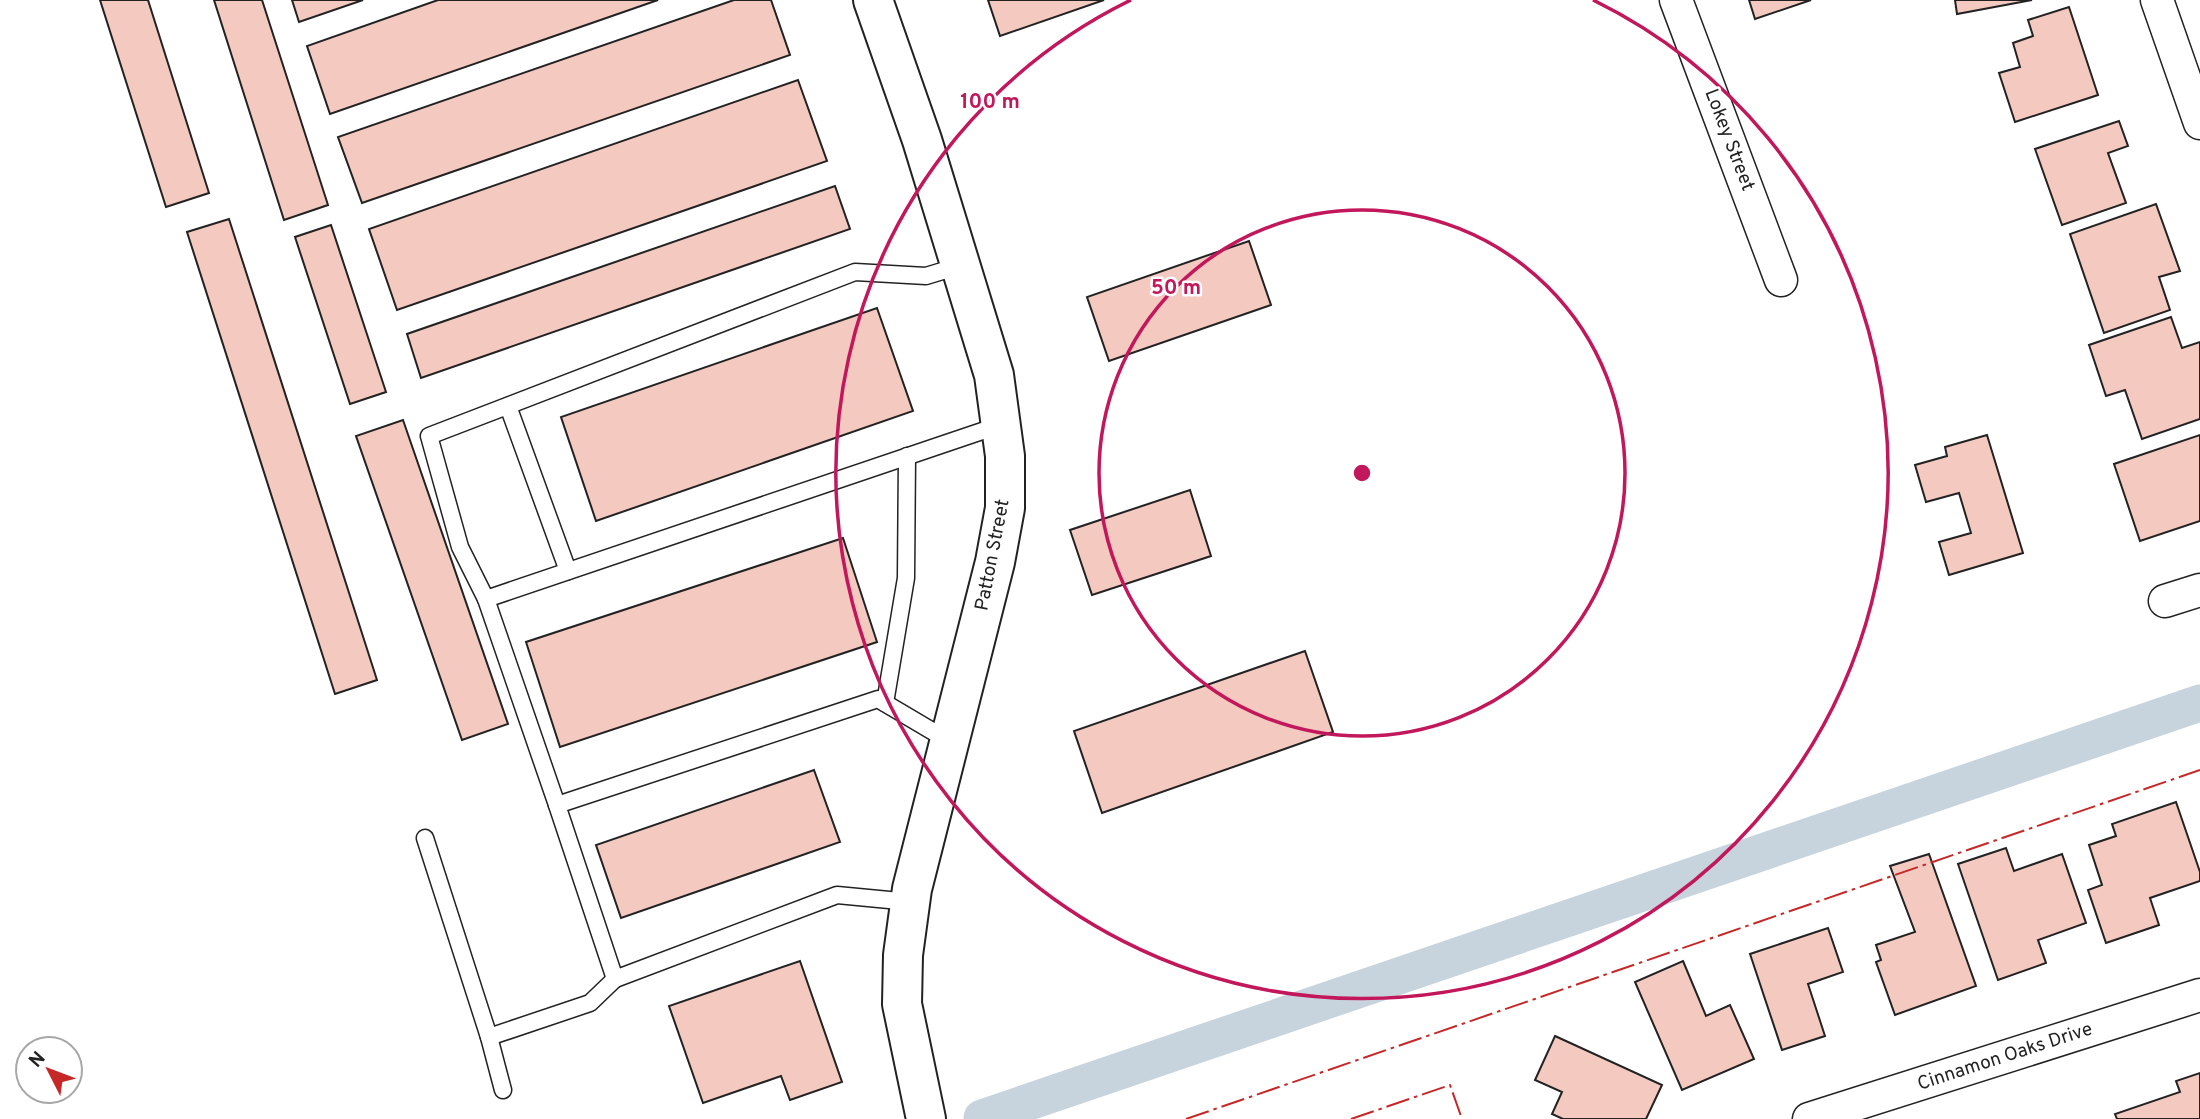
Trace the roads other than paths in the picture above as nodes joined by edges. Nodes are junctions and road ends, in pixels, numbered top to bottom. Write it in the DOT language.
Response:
graph roads {
  1 [pos="873,0"];
  2 [pos="1676,0"];
  3 [pos="2157,0"];
  4 [pos="2200,123"];
  5 [pos="962,265"];
  6 [pos="1781,280"];
  7 [pos="508,405"];
  8 [pos="1001,425"];
  9 [pos="907,456"];
  10 [pos="568,571"];
  11 [pos="2200,590"];
  12 [pos="486,599"];
  13 [pos="2165,601"];
  14 [pos="885,703"];
  15 [pos="949,741"];
  16 [pos="557,805"];
  17 [pos="425,838"];
  18 [pos="910,902"];
  19 [pos="615,979"];
  20 [pos="2200,995"];
  21 [pos="489,1037"];
  22 [pos="503,1090"];
  23 [pos="926,1119"];
  24 [pos="1809,1119"];
  1 -- 5 [label="street, Patton Street"];
  2 -- 6 [label="street, Lokey Street"];
  3 -- 4 [label="street"];
  5 -- 7 [label="lane"];
  5 -- 8 [label="street, Patton Street"];
  7 -- 10 [label="lane"];
  7 -- 12 [label="lane"];
  8 -- 9 [label="lane"];
  8 -- 15 [label="street, Patton Street"];
  9 -- 10 [label="lane"];
  9 -- 14 [label="lane"];
  10 -- 12 [label="lane"];
  11 -- 13 [label="street"];
  12 -- 16 [label="lane"];
  14 -- 15 [label="lane"];
  14 -- 16 [label="lane"];
  15 -- 18 [label="street, Patton Street"];
  16 -- 19 [label="lane"];
  17 -- 21 [label="lane"];
  18 -- 19 [label="lane"];
  18 -- 23 [label="street, Patton Street"];
  19 -- 21 [label="lane"];
  20 -- 24 [label="street, Cinnamon Oaks Drive"];
  21 -- 22 [label="lane"];
}
